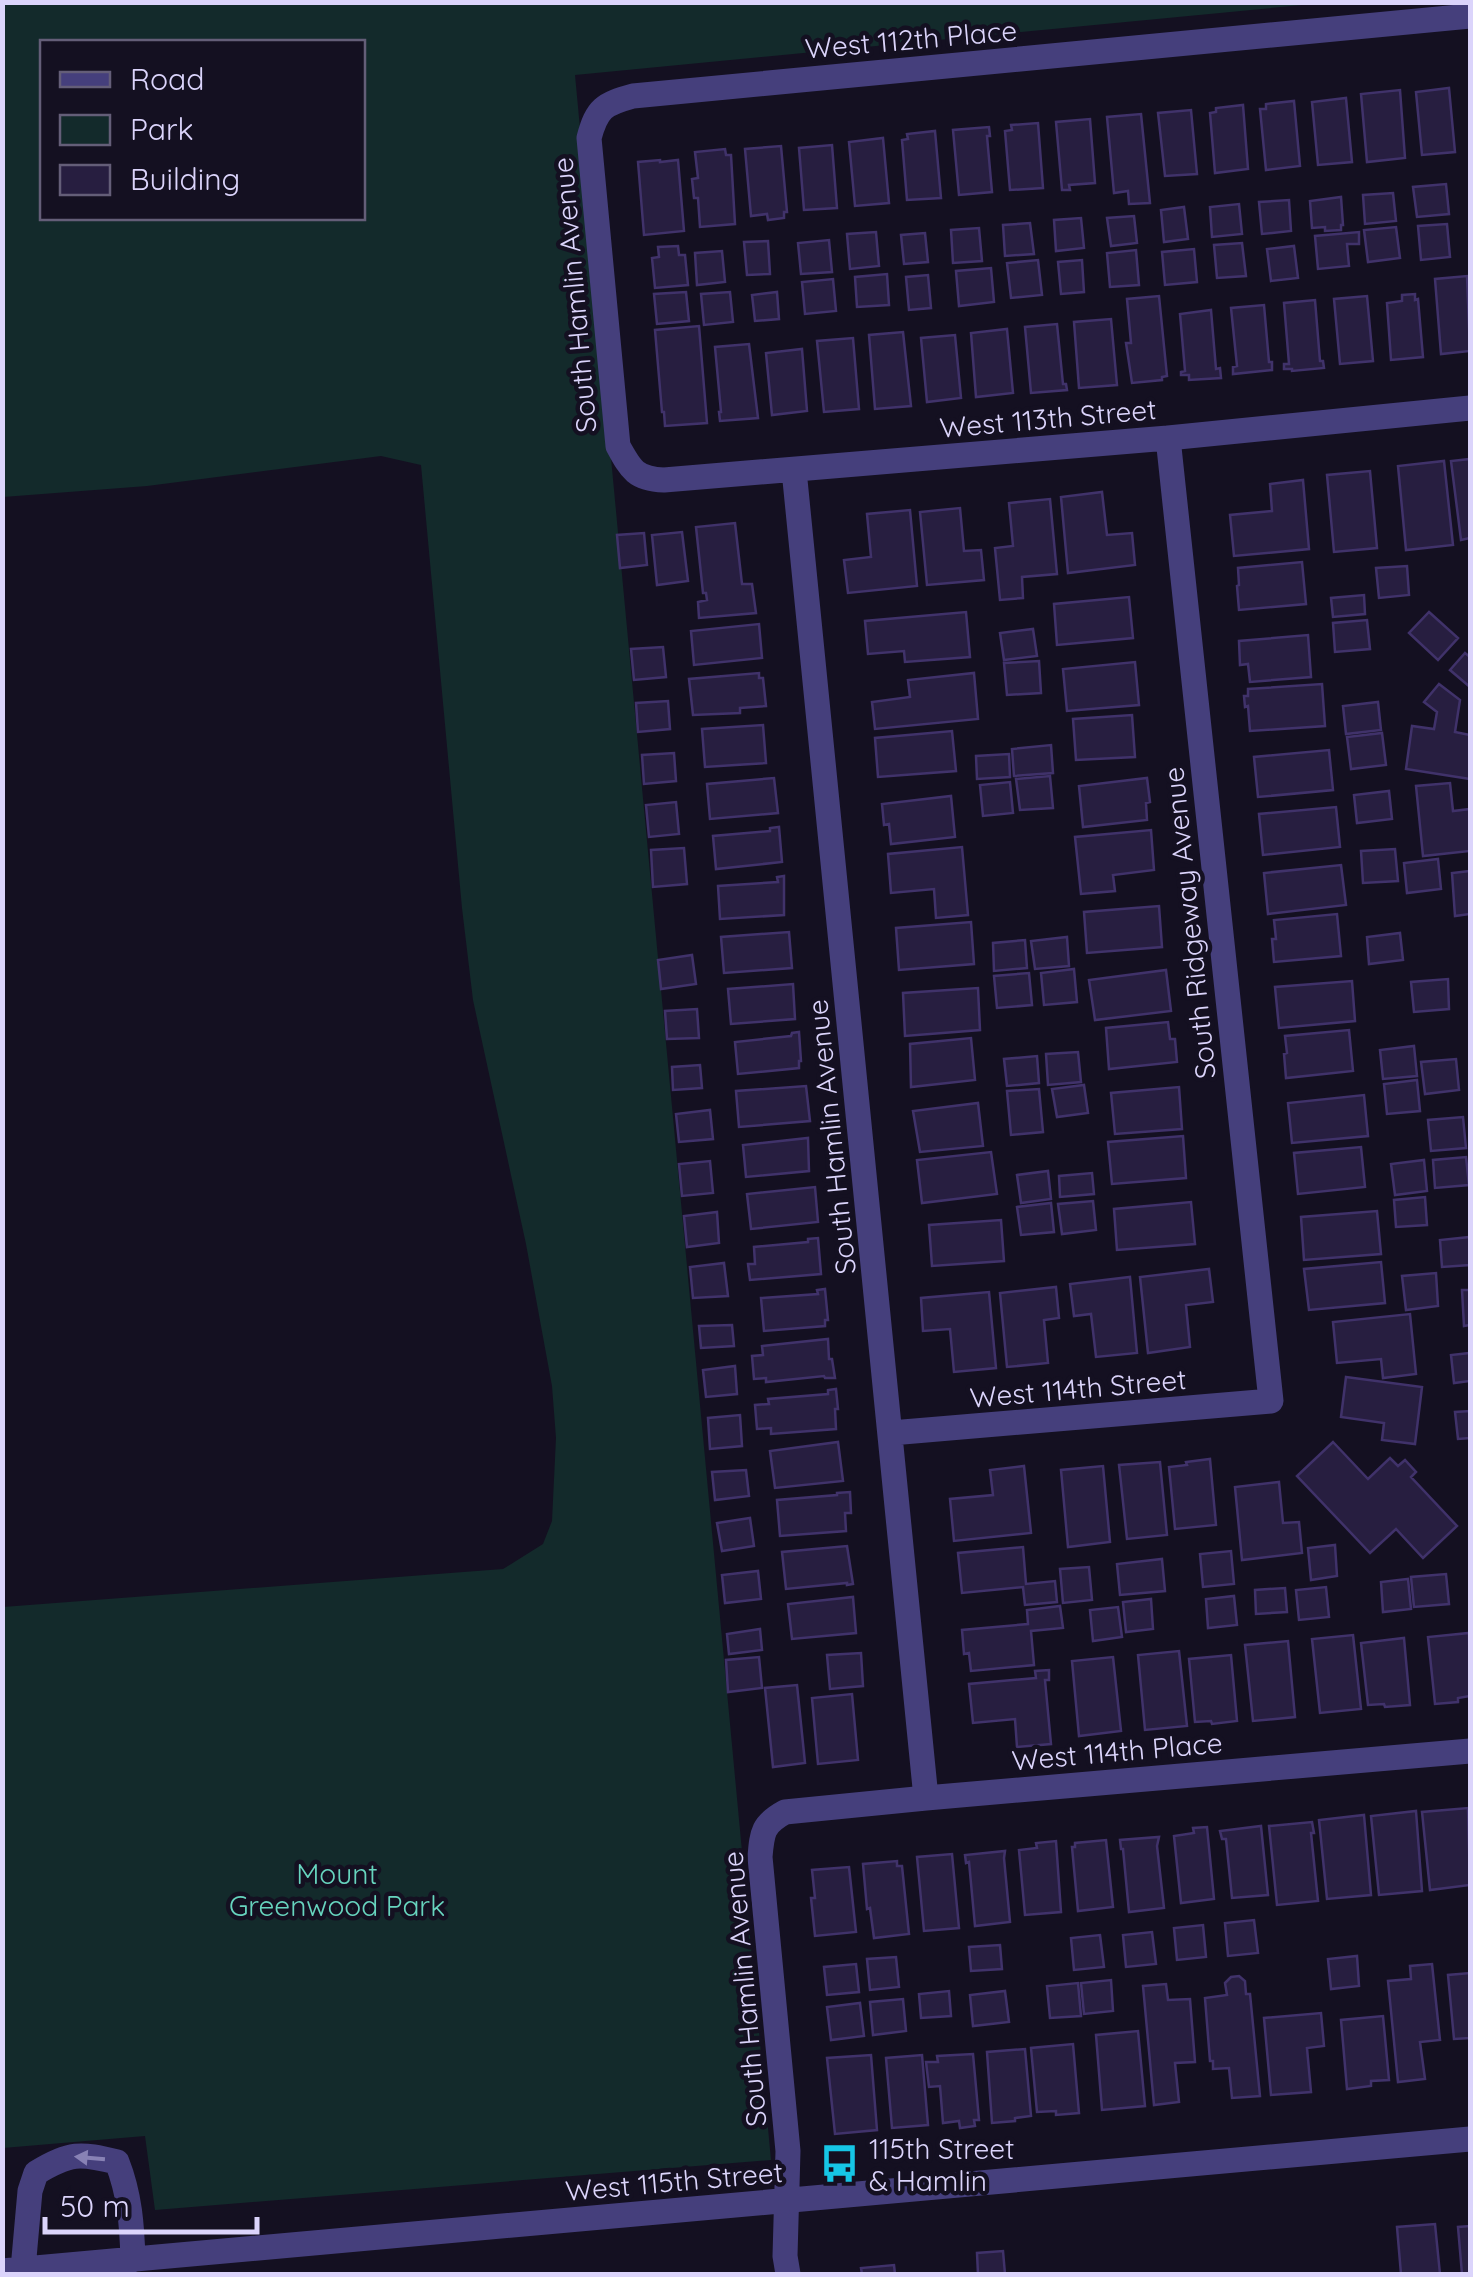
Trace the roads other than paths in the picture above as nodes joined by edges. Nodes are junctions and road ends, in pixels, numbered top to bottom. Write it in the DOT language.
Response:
graph roads {
  1 [pos="1470,16"];
  2 [pos="600,111"];
  3 [pos="1470,408"];
  4 [pos="1168,438"];
  5 [pos="794,470"];
  6 [pos="633,471"];
  7 [pos="1271,1402"];
  8 [pos="891,1433"];
  9 [pos="1470,1751"];
  10 [pos="926,1798"];
  11 [pos="770,1820"];
  12 [pos="1470,2140"];
  13 [pos="786,2201"];
  14 [pos="133,2260"];
  15 [pos="13,2270"];
  16 [pos="788,2274"];
  1 -- 2 [label="street, West 112th Place"];
  2 -- 6 [label="street, South Hamlin Avenue"];
  3 -- 4 [label="street, West 113th Street"];
  4 -- 5 [label="street, West 113th Street"];
  4 -- 7 [label="street, South Ridgeway Avenue"];
  5 -- 6 [label="street, West 113th Street"];
  5 -- 8 [label="street, South Hamlin Avenue"];
  7 -- 8 [label="street, West 114th Street"];
  8 -- 10 [label="street, South Hamlin Avenue"];
  9 -- 10 [label="street, West 114th Place"];
  10 -- 11 [label="street, West 114th Place"];
  11 -- 13 [label="street, South Hamlin Avenue"];
  12 -- 13 [label="street, West 115th Street"];
  13 -- 14 [label="street, West 115th Street"];
  13 -- 16 [label="street, South Hamlin Avenue"];
  14 -- 15 [label="street, West 115th Street"];
  14 -- 15 [label="street, one-way"];
}
